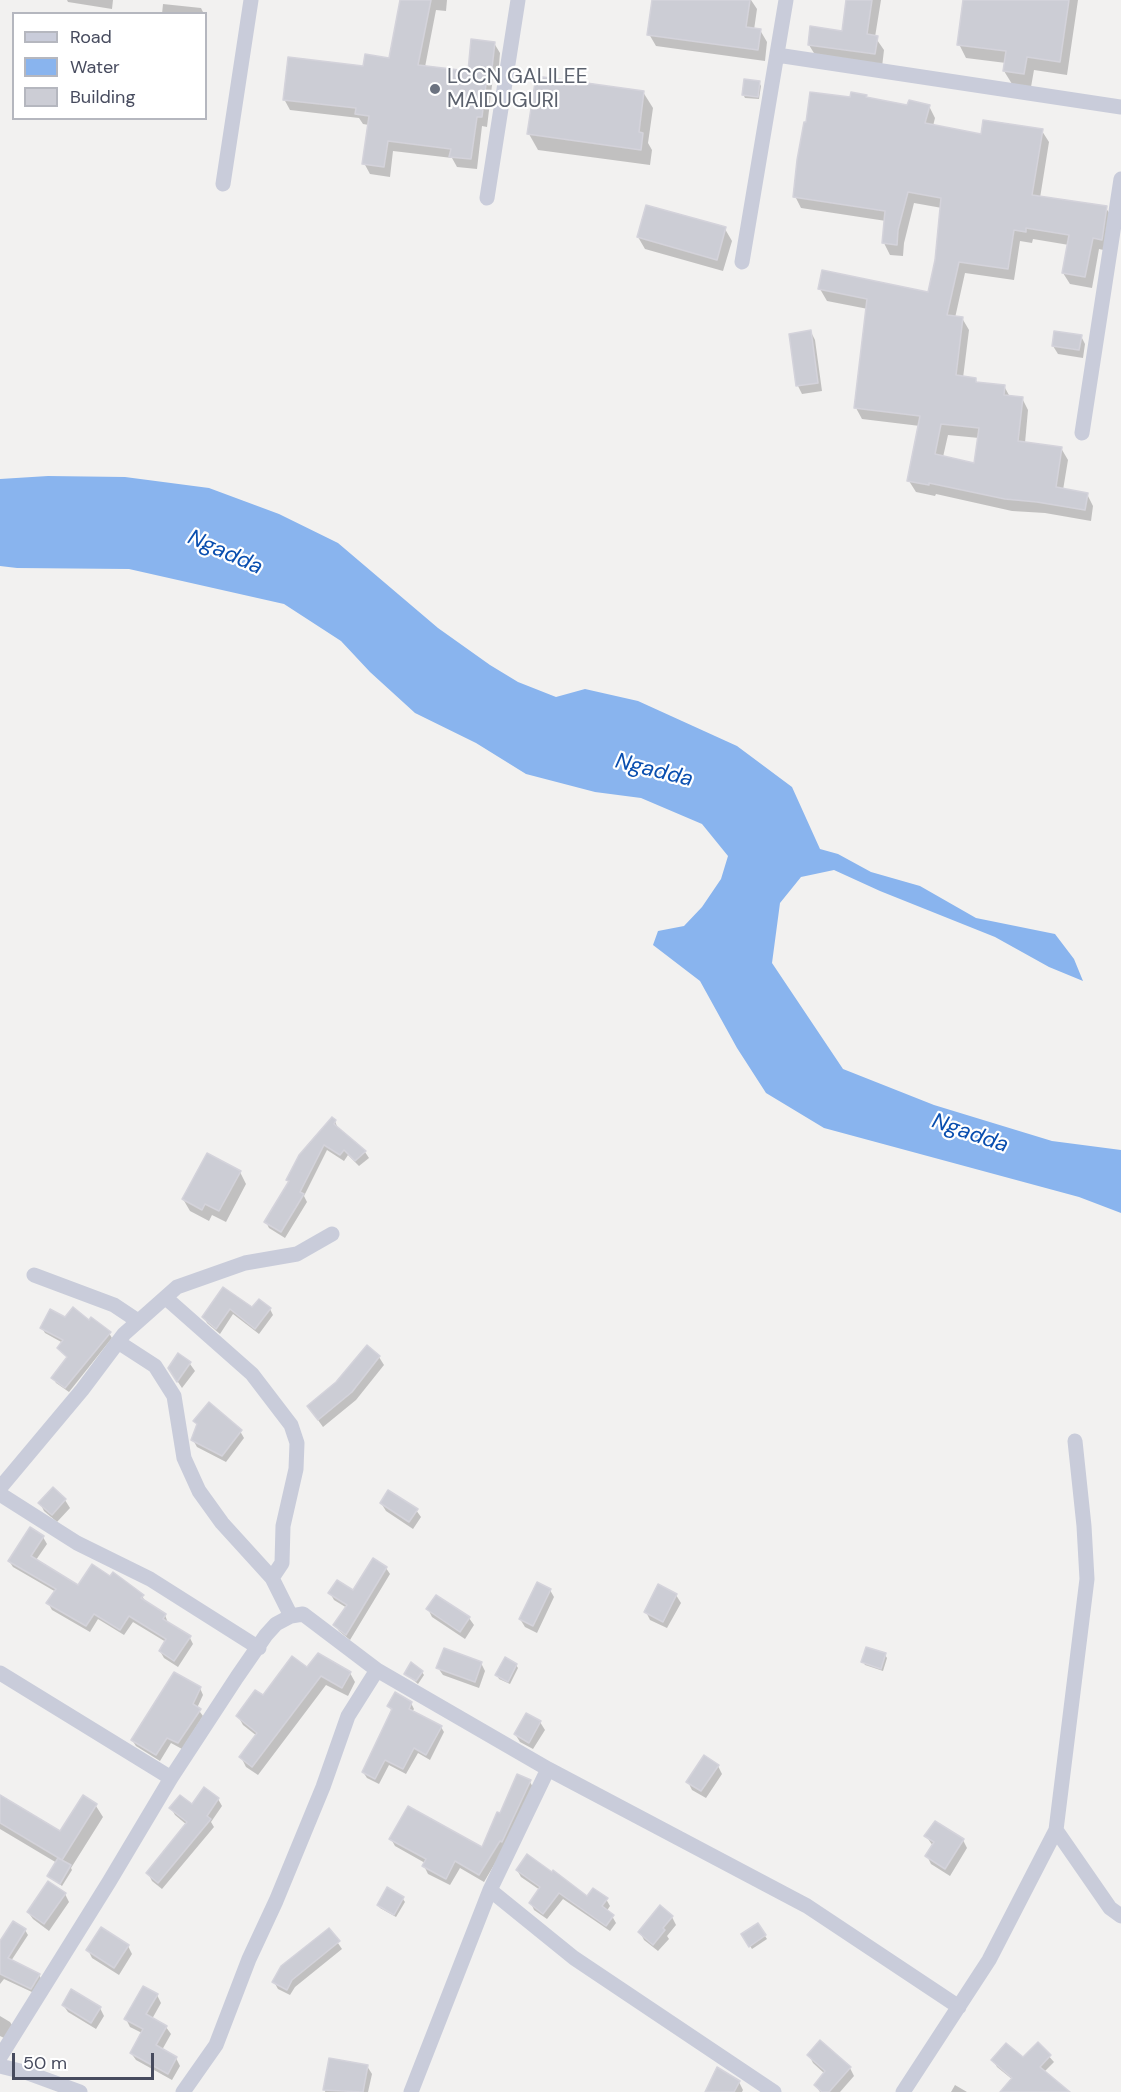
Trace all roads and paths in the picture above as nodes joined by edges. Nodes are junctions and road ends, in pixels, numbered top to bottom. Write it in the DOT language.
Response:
graph roads {
  1 [pos="250,0"];
  2 [pos="518,0"];
  3 [pos="786,0"];
  4 [pos="777,55"];
  5 [pos="1121,107"];
  6 [pos="1121,179"];
  7 [pos="223,184"];
  8 [pos="487,198"];
  9 [pos="742,262"];
  10 [pos="1082,433"];
  11 [pos="332,1234"];
  12 [pos="34,1275"];
  13 [pos="166,1298"];
  14 [pos="138,1321"];
  15 [pos="118,1342"];
  16 [pos="1075,1441"];
  17 [pos="0,1488"];
  18 [pos="0,1494"];
  19 [pos="272,1578"];
  20 [pos="291,1616"];
  21 [pos="259,1648"];
  22 [pos="377,1670"];
  23 [pos="0,1673"];
  24 [pos="548,1769"];
  25 [pos="171,1778"];
  26 [pos="1056,1830"];
  27 [pos="490,1890"];
  28 [pos="1121,1916"];
  29 [pos="959,2007"];
  30 [pos="0,2057"];
  31 [pos="0,2066"];
  32 [pos="80,2092"];
  33 [pos="183,2092"];
  34 [pos="411,2092"];
  35 [pos="774,2092"];
  36 [pos="903,2092"];
  1 -- 7 [label="street"];
  2 -- 8 [label="street"];
  3 -- 4 [label="street"];
  4 -- 5 [label="street"];
  4 -- 9 [label="street"];
  6 -- 10 [label="street"];
  11 -- 13 [label="street"];
  12 -- 14 [label="street"];
  13 -- 14 [label="street"];
  13 -- 19 [label="street"];
  14 -- 15 [label="street"];
  15 -- 17 [label="street"];
  15 -- 19 [label="street"];
  16 -- 26 [label="street"];
  18 -- 21 [label="street"];
  19 -- 20 [label="street"];
  20 -- 21 [label="street"];
  20 -- 22 [label="street"];
  21 -- 25 [label="street"];
  22 -- 24 [label="street"];
  22 -- 33 [label="street"];
  23 -- 25 [label="street"];
  24 -- 27 [label="street"];
  24 -- 29 [label="street"];
  25 -- 30 [label="street"];
  26 -- 28 [label="street"];
  26 -- 29 [label="street"];
  27 -- 34 [label="street"];
  27 -- 35 [label="street"];
  29 -- 36 [label="street"];
  31 -- 32 [label="street"];
}
